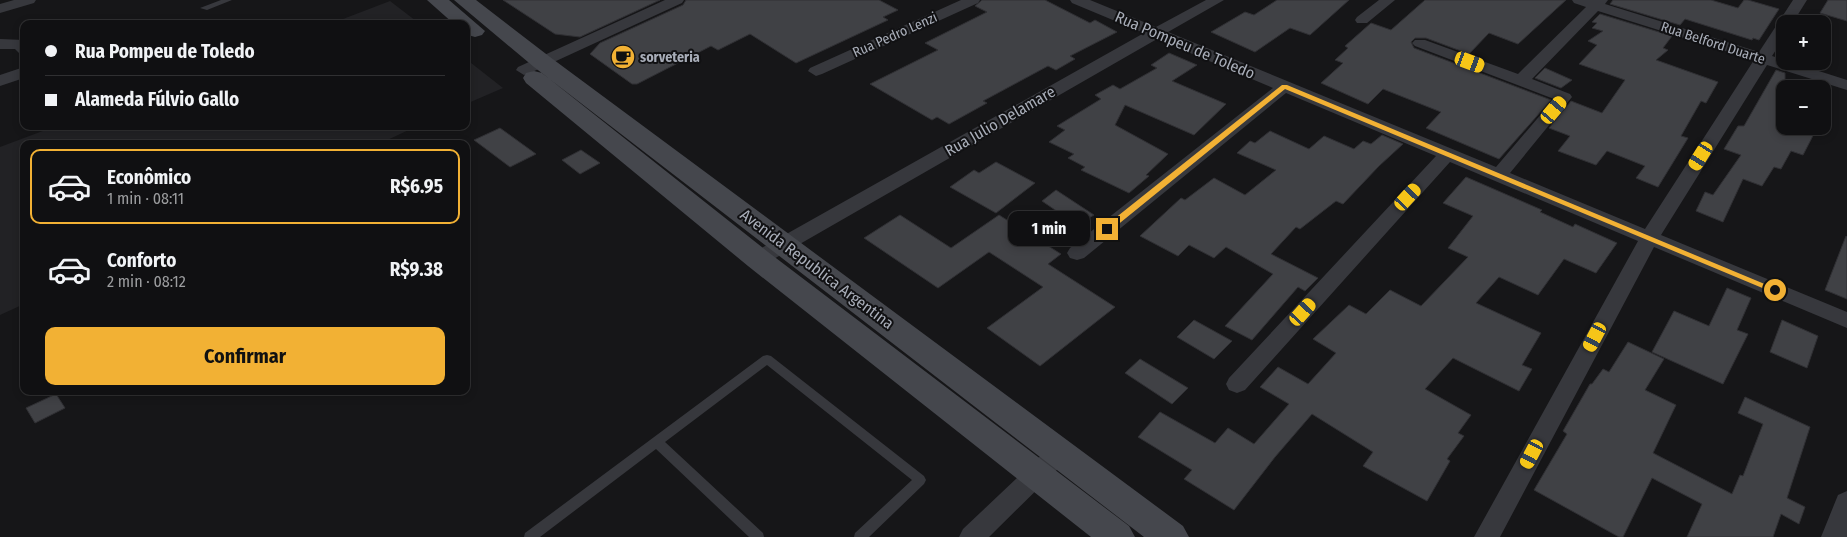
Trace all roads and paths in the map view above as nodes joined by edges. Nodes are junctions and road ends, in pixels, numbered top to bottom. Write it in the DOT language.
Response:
graph roads {
  1 [pos="29,0"];
  2 [pos="228,0"];
  3 [pos="677,0"];
  4 [pos="973,0"];
  5 [pos="1077,0"];
  6 [pos="1217,0"];
  7 [pos="1388,0"];
  8 [pos="1579,0"];
  9 [pos="1800,0"];
  10 [pos="448,1"];
  11 [pos="1598,3"];
  12 [pos="204,8"];
  13 [pos="0,9"];
  14 [pos="1362,20"];
  15 [pos="1156,33"];
  16 [pos="1420,43"];
  17 [pos="0,44"];
  18 [pos="20,44"];
  19 [pos="1762,58"];
  20 [pos="533,66"];
  21 [pos="816,70"];
  22 [pos="20,74"];
  23 [pos="0,81"];
  24 [pos="1520,81"];
  25 [pos="1847,85"];
  26 [pos="1284,86"];
  27 [pos="1448,154"];
  28 [pos="1499,175"];
  29 [pos="1649,238"];
  30 [pos="784,244"];
  31 [pos="1077,253"];
  32 [pos="758,259"];
  33 [pos="1847,320"];
  34 [pos="1237,384"];
  35 [pos="657,442"];
  36 [pos="1060,452"];
  37 [pos="1036,474"];
  38 [pos="1847,502"];
  39 [pos="530,537"];
  40 [pos="758,537"];
  41 [pos="860,537"];
  42 [pos="972,537"];
  43 [pos="1117,537"];
  44 [pos="1171,537"];
  45 [pos="1487,537"];
  46 [pos="1834,537"];
  1 -- 13 [label="street"];
  2 -- 12 [label="lane"];
  3 -- 20 [label="street"];
  4 -- 21 [label="street, Rua Pedro Lenzi"];
  5 -- 15 [label="street, Rua Pompeu de Toledo"];
  6 -- 15 [label="street, Rua Julio Delamare"];
  7 -- 14 [label="street"];
  8 -- 11 [label="street, Rua Belford Duarte"];
  9 -- 19 [label="street"];
  10 -- 20 [label="main road, Avenida Republica Argentina"];
  11 -- 19 [label="street, Rua Belford Duarte"];
  11 -- 24 [label="street"];
  15 -- 26 [label="street, Rua Pompeu de Toledo"];
  15 -- 30 [label="street, Rua Julio Delamare"];
  16 -- 24 [label="street"];
  17 -- 18 [label="street"];
  19 -- 25 [label="street, Rua Belford Duarte"];
  19 -- 29 [label="street"];
  20 -- 30 [label="main road, Avenida Republica Argentina"];
  20 -- 32 [label="main road, Avenida Republica Argentina"];
  22 -- 23 [label="street"];
  24 -- 28 [label="street"];
  26 -- 27 [label="street, Rua Pompeu de Toledo"];
  26 -- 31 [label="street"];
  27 -- 28 [label="street, Rua Pompeu de Toledo"];
  27 -- 34 [label="street"];
  28 -- 29 [label="street, Rua Pompeu de Toledo"];
  29 -- 33 [label="street, Rua Pompeu de Toledo"];
  29 -- 45 [label="street"];
  30 -- 32 [label="street, Rua Julio Delamare"];
  30 -- 36 [label="main road, Avenida Republica Argentina"];
  32 -- 37 [label="main road, Avenida Republica Argentina"];
  35 -- 39 [label="lane"];
  35 -- 40 [label="lane"];
  35 -- 41 [label="lane"];
  36 -- 37 [label="street"];
  36 -- 44 [label="main road, Avenida Republica Argentina"];
  37 -- 42 [label="street"];
  37 -- 43 [label="main road, Avenida Republica Argentina"];
  38 -- 46 [label="street"];
}
